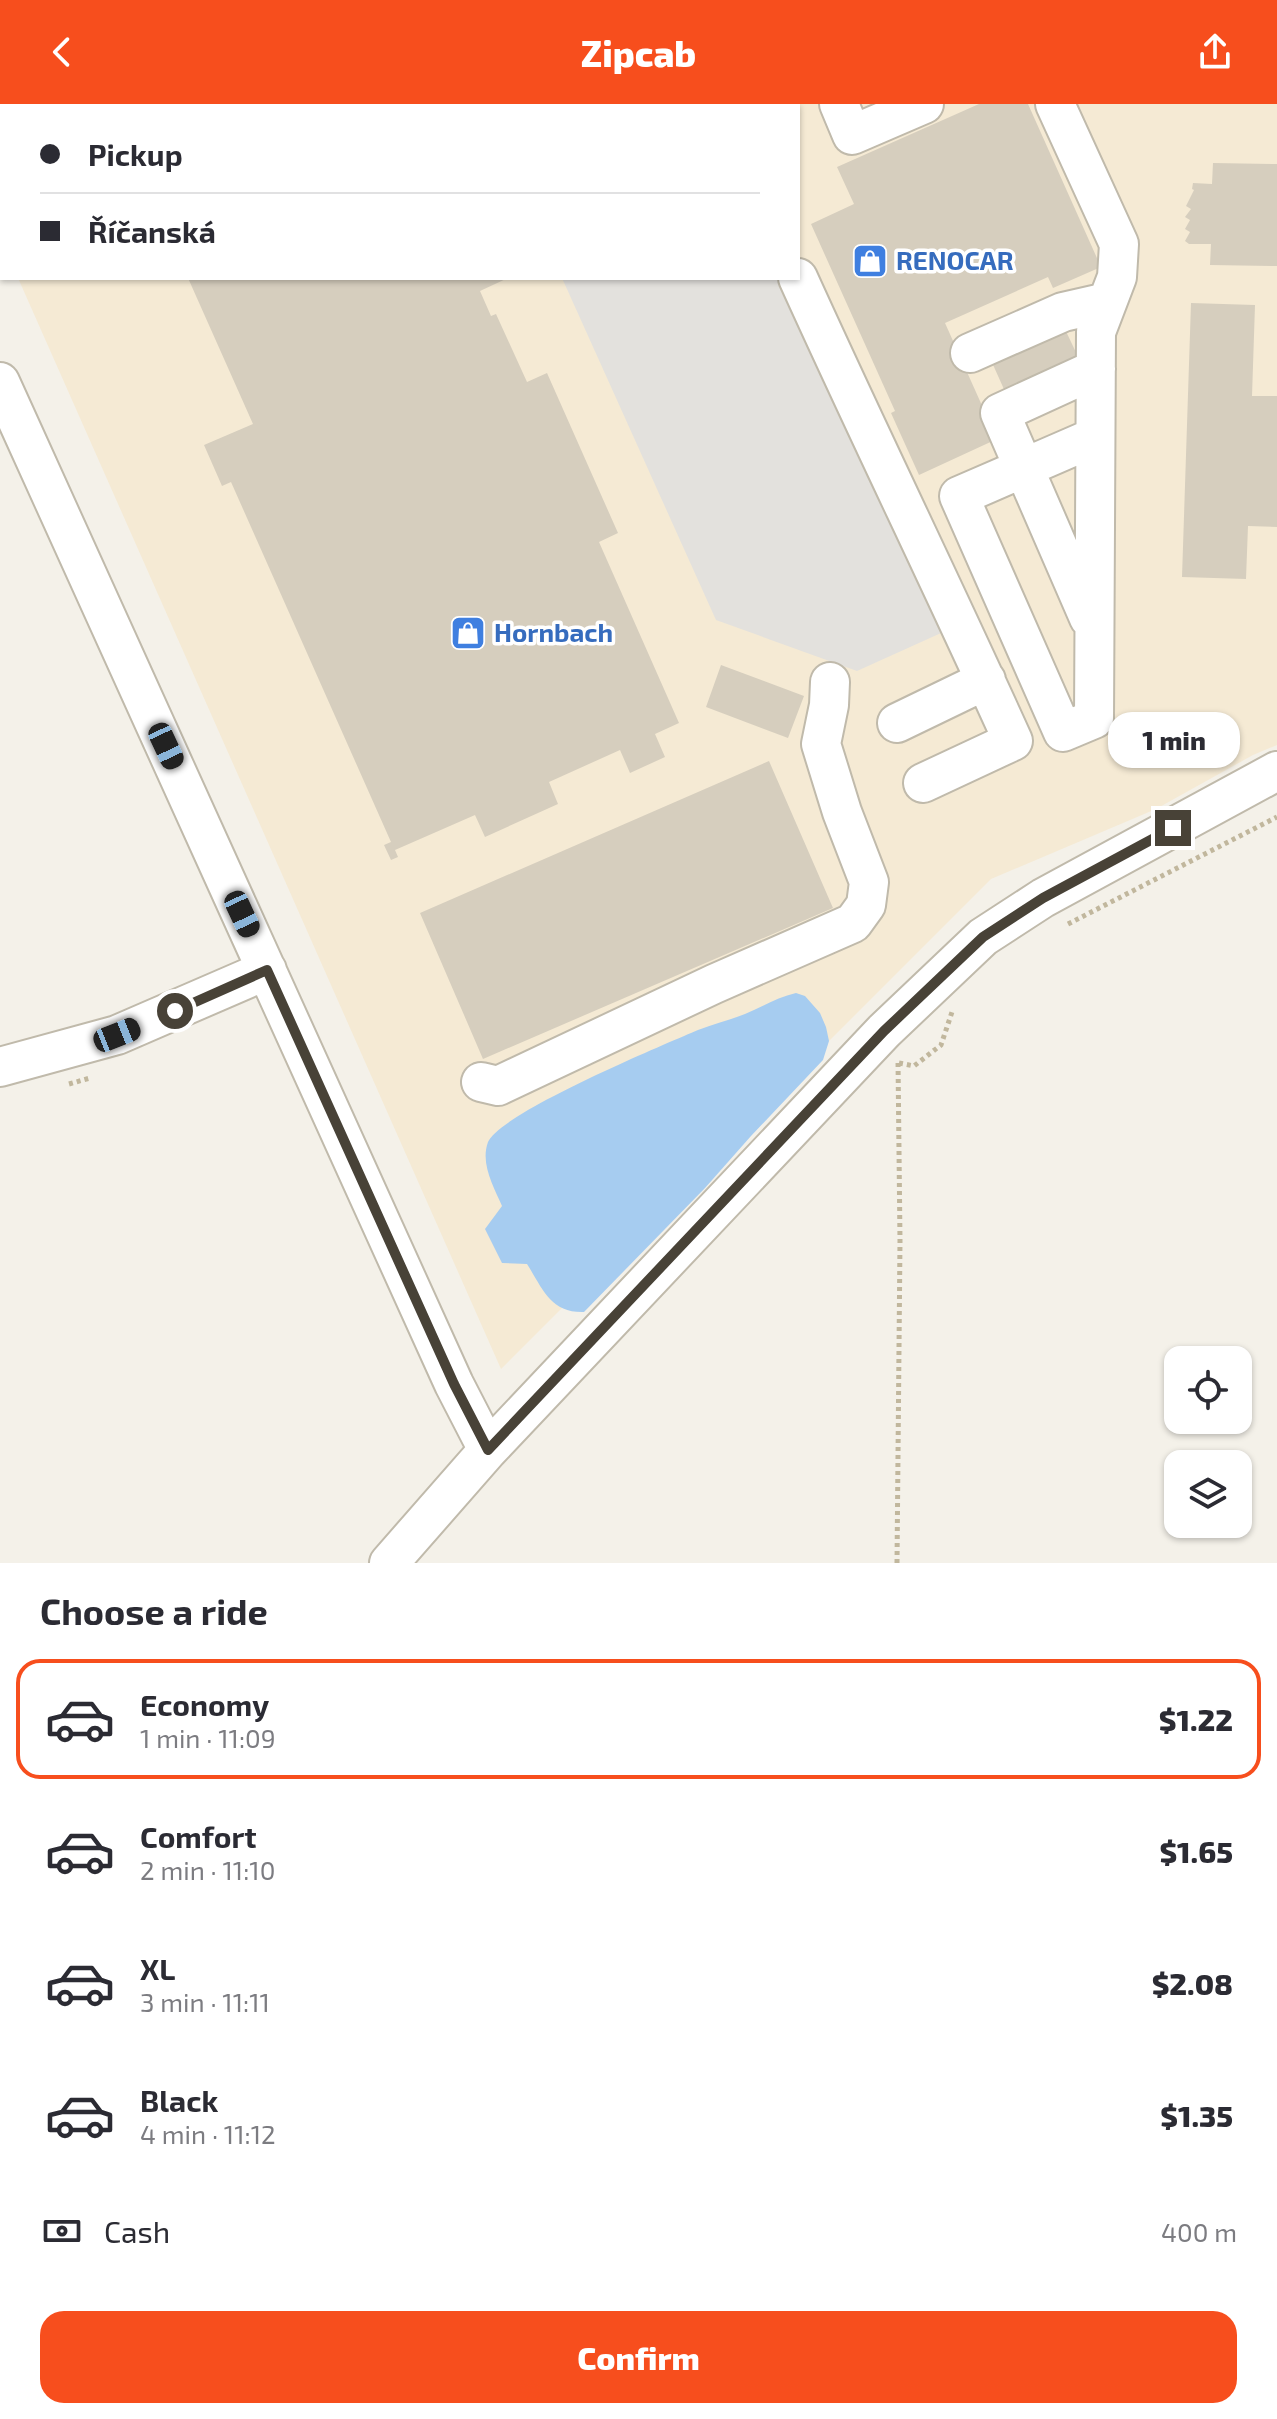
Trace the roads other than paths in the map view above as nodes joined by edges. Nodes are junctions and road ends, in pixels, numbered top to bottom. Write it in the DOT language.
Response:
graph roads {
  1 [pos="839,104"];
  2 [pos="1055,104"];
  3 [pos="916,106"];
  4 [pos="799,280"];
  5 [pos="1107,302"];
  6 [pos="970,353"];
  7 [pos="1096,369"];
  8 [pos="0,382"];
  9 [pos="1095,437"];
  10 [pos="1024,468"];
  11 [pos="1095,631"];
  12 [pos="986,680"];
  13 [pos="830,682"];
  14 [pos="897,723"];
  15 [pos="1277,771"];
  16 [pos="923,783"];
  17 [pos="267,970"];
  18 [pos="0,1067"];
  19 [pos="481,1082"];
  20 [pos="488,1450"];
  21 [pos="389,1563"];
  1 -- 3 [label="street"];
  2 -- 5 [label="street"];
  4 -- 12 [label="street"];
  5 -- 6 [label="street"];
  5 -- 7 [label="street"];
  7 -- 9 [label="street"];
  7 -- 10 [label="street"];
  8 -- 17 [label="street"];
  9 -- 10 [label="street"];
  9 -- 11 [label="street"];
  10 -- 11 [label="street"];
  10 -- 11 [label="street"];
  12 -- 14 [label="street"];
  12 -- 16 [label="street"];
  13 -- 19 [label="street"];
  15 -- 20 [label="street"];
  17 -- 18 [label="street"];
  17 -- 20 [label="street"];
  20 -- 21 [label="street"];
}
